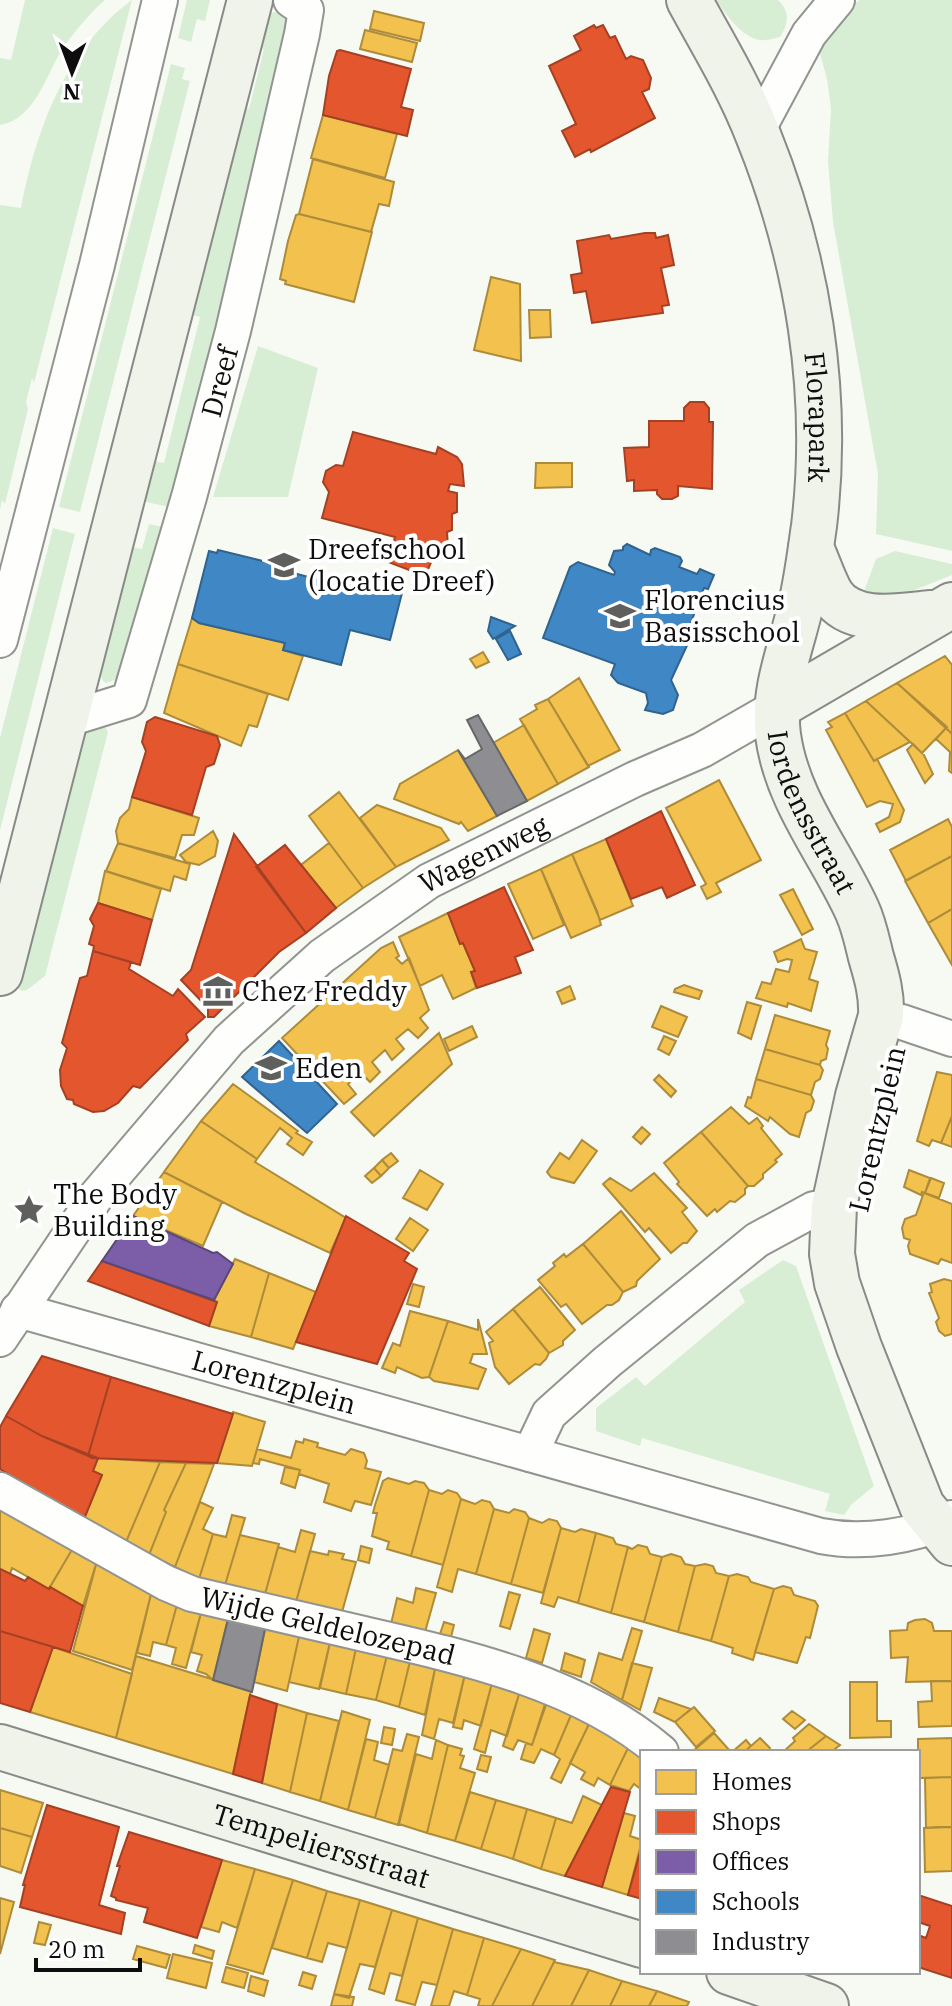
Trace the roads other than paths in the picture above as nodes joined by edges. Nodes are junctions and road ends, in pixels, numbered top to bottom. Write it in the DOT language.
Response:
graph roads {
  1 [pos="160,0"];
  2 [pos="250,0"];
  3 [pos="291,0"];
  4 [pos="689,0"];
  5 [pos="837,0"];
  6 [pos="757,131"];
  7 [pos="811,548"];
  8 [pos="946,609"];
  9 [pos="0,640"];
  10 [pos="777,707"];
  11 [pos="65,720"];
  12 [pos="0,973"];
  13 [pos="891,1019"];
  14 [pos="952,1039"];
  15 [pos="834,1206"];
  16 [pos="18,1310"];
  17 [pos="0,1339"];
  18 [pos="530,1454"];
  19 [pos="0,1490"];
  20 [pos="948,1524"];
  21 [pos="0,1747"];
  22 [pos="659,1750"];
  23 [pos="640,1944"];
  24 [pos="737,1974"];
  25 [pos="807,1991"];
  1 -- 9 [label="street"];
  2 -- 11 [label="main road"];
  3 -- 11 [label="street, Dreef"];
  4 -- 6 [label="main road, Florapark"];
  5 -- 6 [label="street"];
  6 -- 7 [label="main road, Florapark"];
  7 -- 8 [label="main road, Wagenweg"];
  7 -- 10 [label="main road, Florapark"];
  8 -- 10 [label="main road, Wagenweg"];
  10 -- 13 [label="main road, Iordensstraat"];
  10 -- 16 [label="street, Wagenweg"];
  11 -- 12 [label="main road"];
  13 -- 14 [label="street"];
  13 -- 15 [label="main road, Lorentzplein"];
  13 -- 20 [label="main road, Lorentzplein"];
  15 -- 18 [label="street, Lorentzplein"];
  15 -- 20 [label="main road, Lorentzplein"];
  16 -- 17 [label="street, Wagenweg"];
  16 -- 18 [label="street, Lorentzplein"];
  18 -- 20 [label="street, Lorentzplein"];
  19 -- 22 [label="street, Wijde Geldelozepad"];
  21 -- 23 [label="main road, Tempeliersstraat"];
  24 -- 25 [label="main road"];
}
